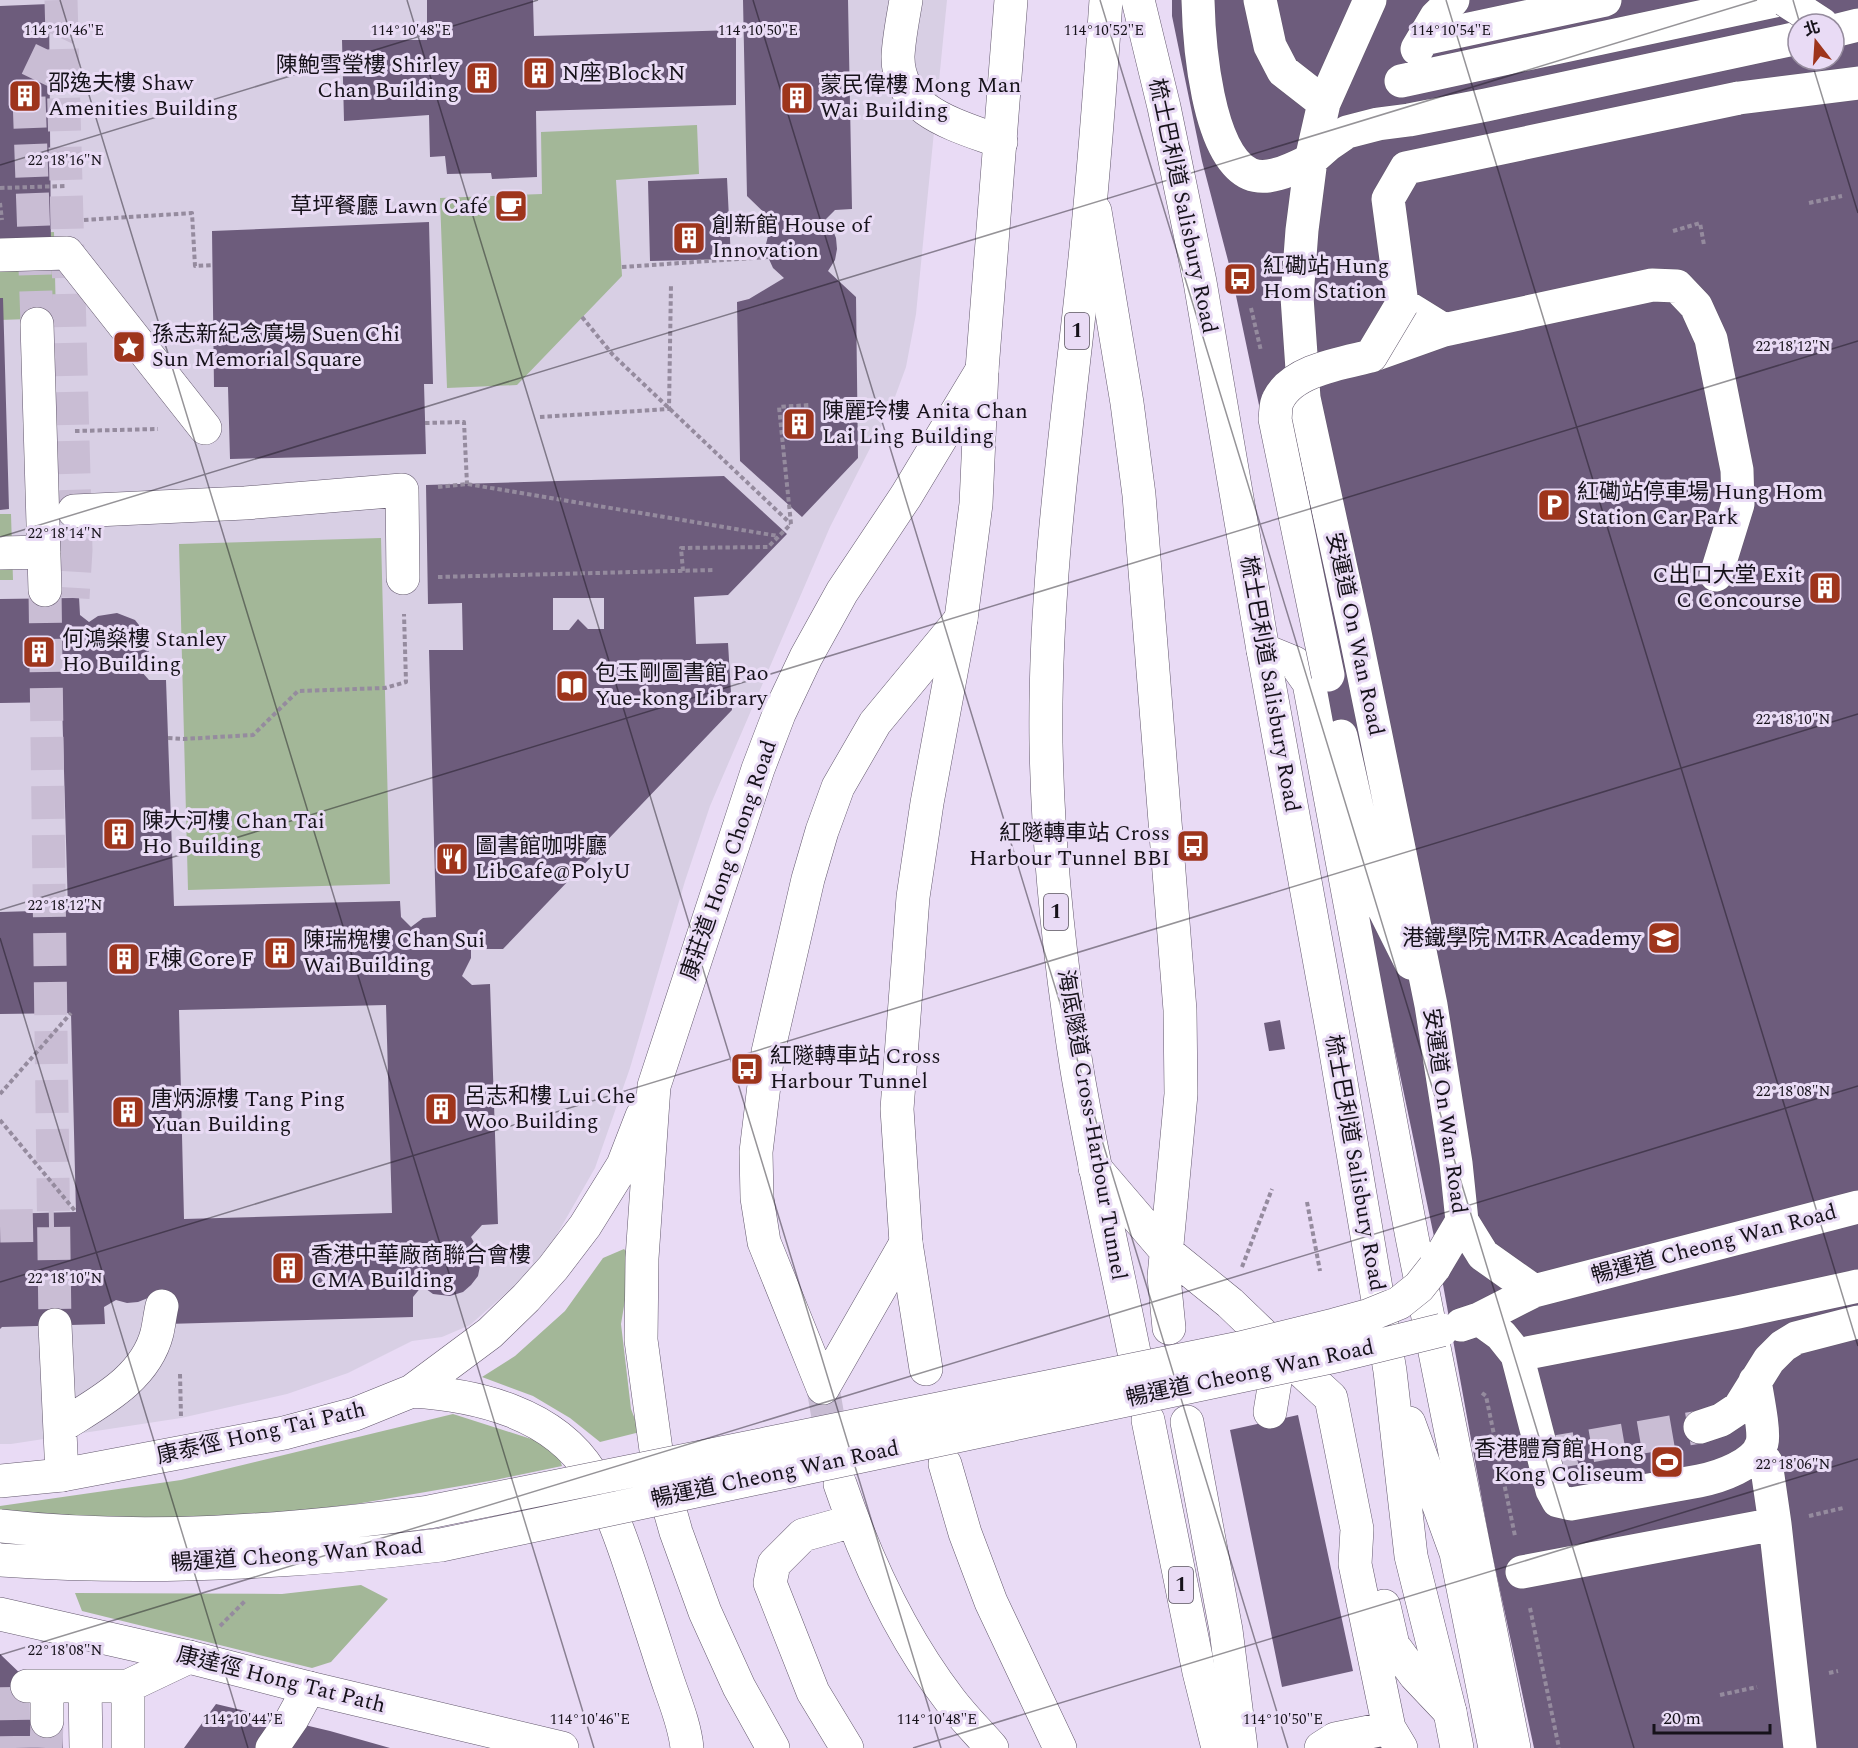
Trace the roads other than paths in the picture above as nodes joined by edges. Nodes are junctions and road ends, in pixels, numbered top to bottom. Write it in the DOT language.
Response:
graph roads {
  1 [pos="906,0"];
  2 [pos="1011,0"];
  3 [pos="1106,0"];
  4 [pos="1138,0"];
  5 [pos="1198,0"];
  6 [pos="1260,0"];
  7 [pos="1370,0"];
  8 [pos="1452,0"];
  9 [pos="1605,0"];
  10 [pos="1779,0"];
  11 [pos="1785,0"];
  12 [pos="1804,12"];
  13 [pos="1423,39"];
  14 [pos="1786,41"];
  15 [pos="1401,81"];
  16 [pos="1858,83"];
  17 [pos="1324,103"];
  18 [pos="1378,124"];
  19 [pos="1001,142"];
  20 [pos="1311,160"];
  21 [pos="1092,196"];
  22 [pos="1,240"];
  23 [pos="1401,304"];
  24 [pos="37,324"];
  25 [pos="1444,330"];
  26 [pos="1371,356"];
  27 [pos="982,370"];
  28 [pos="205,428"];
  29 [pos="74,511"];
  30 [pos="44,552"];
  31 [pos="0,553"];
  32 [pos="1716,575"];
  33 [pos="403,578"];
  34 [pos="45,590"];
  35 [pos="961,619"];
  36 [pos="1263,650"];
  37 [pos="1431,1005"];
  38 [pos="654,1086"];
  39 [pos="1095,1168"];
  40 [pos="1858,1207"];
  41 [pos="1462,1221"];
  42 [pos="906,1243"];
  43 [pos="1167,1252"];
  44 [pos="1434,1268"];
  45 [pos="1858,1286"];
  46 [pos="1534,1291"];
  47 [pos="162,1305"];
  48 [pos="1479,1319"];
  49 [pos="1858,1322"];
  50 [pos="55,1325"];
  51 [pos="1169,1328"];
  52 [pos="1280,1351"];
  53 [pos="1134,1352"];
  54 [pos="1517,1354"];
  55 [pos="926,1369"];
  56 [pos="1390,1371"];
  57 [pos="1755,1381"];
  58 [pos="412,1391"];
  59 [pos="1270,1412"];
  60 [pos="1148,1420"];
  61 [pos="1187,1422"];
  62 [pos="60,1427"];
  63 [pos="1700,1427"];
  64 [pos="1757,1453"];
  65 [pos="945,1464"];
  66 [pos="62,1475"];
  67 [pos="0,1481"];
  68 [pos="840,1484"];
  69 [pos="853,1521"];
  70 [pos="1775,1524"];
  71 [pos="0,1526"];
  72 [pos="1357,1529"];
  73 [pos="0,1560"];
  74 [pos="1522,1572"];
  75 [pos="0,1614"];
  76 [pos="189,1657"];
  77 [pos="85,1686"];
  78 [pos="128,1686"];
  79 [pos="309,1688"];
  80 [pos="1450,1712"];
  81 [pos="47,1721"];
  82 [pos="1395,1738"];
  83 [pos="86,1748"];
  84 [pos="128,1748"];
  85 [pos="272,1748"];
  86 [pos="562,1748"];
  87 [pos="687,1748"];
  88 [pos="773,1748"];
  89 [pos="847,1748"];
  90 [pos="992,1748"];
  91 [pos="1060,1748"];
  92 [pos="1218,1748"];
  93 [pos="1241,1748"];
  94 [pos="1321,1748"];
  95 [pos="1457,1748"];
  96 [pos="1495,1748"];
  97 [pos="1514,1748"];
  98 [pos="1800,1748"];
  1 -- 19 [label="main road"];
  2 -- 19 [label="main road, 康莊道 Hong Chong Road"];
  3 -- 21 [label="main road, 海底隧道 Cross-Harbour Tunnel / 1"];
  4 -- 36 [label="main road, 梳士巴利道 Salisbury Road"];
  5 -- 20 [label="main road"];
  6 -- 17 [label="main road"];
  7 -- 17 [label="main road, 安運道 On Wan Road"];
  8 -- 13 [label="main road"];
  9 -- 13 [label="main road"];
  10 -- 15 [label="main road"];
  11 -- 12 [label="main road, bridge"];
  13 -- 15 [label="main road"];
  14 -- 18 [label="main road"];
  15 -- 18 [label="main road"];
  16 -- 23 [label="main road, bridge"];
  17 -- 20 [label="main road, 安運道 On Wan Road"];
  18 -- 20 [label="main road"];
  19 -- 27 [label="main road, 康莊道 Hong Chong Road"];
  20 -- 37 [label="main road, 安運道 On Wan Road"];
  21 -- 39 [label="main road, 海底隧道 Cross-Harbour Tunnel / 1"];
  21 -- 43 [label="main road"];
  22 -- 28 [label="main road"];
  23 -- 25 [label="main road"];
  23 -- 26 [label="main road, bridge"];
  24 -- 30 [label="main road"];
  25 -- 26 [label="main road"];
  25 -- 32 [label="main road"];
  26 -- 37 [label="main road, bridge"];
  27 -- 35 [label="main road"];
  27 -- 38 [label="main road, 康莊道 Hong Chong Road"];
  29 -- 33 [label="main road"];
  30 -- 31 [label="main road"];
  30 -- 34 [label="main road"];
  35 -- 42 [label="main road"];
  35 -- 42 [label="main road"];
  36 -- 56 [label="main road, 梳士巴利道 Salisbury Road"];
  36 -- 97 [label="main road"];
  37 -- 41 [label="main road, 安運道 On Wan Road"];
  38 -- 58 [label="main road, 康泰徑 Hong Tai Path"];
  38 -- 88 [label="main road, 康莊道 Hong Chong Road"];
  39 -- 43 [label="main road"];
  39 -- 53 [label="main road, 海底隧道 Cross-Harbour Tunnel / 1"];
  40 -- 46 [label="main road, 暢運道 Cheong Wan Road"];
  41 -- 44 [label="main road, 安運道 On Wan Road"];
  41 -- 46 [label="main road"];
  42 -- 55 [label="main road"];
  43 -- 51 [label="main road"];
  43 -- 52 [label="main road"];
  44 -- 71 [label="main road, 暢運道 Cheong Wan Road, bridge"];
  45 -- 54 [label="main road"];
  46 -- 48 [label="main road, 暢運道 Cheong Wan Road"];
  47 -- 62 [label="main road"];
  48 -- 54 [label="main road"];
  48 -- 73 [label="main road, 暢運道 Cheong Wan Road, bridge"];
  49 -- 57 [label="main road"];
  50 -- 62 [label="main road"];
  52 -- 59 [label="main road"];
  52 -- 72 [label="main road"];
  54 -- 64 [label="main road"];
  56 -- 80 [label="main road, 梳士巴利道 Salisbury Road"];
  56 -- 96 [label="main road, 梳士巴利道 Salisbury Road"];
  57 -- 63 [label="main road"];
  57 -- 64 [label="main road"];
  58 -- 66 [label="main road, 康泰徑 Hong Tai Path"];
  58 -- 87 [label="main road"];
  60 -- 92 [label="main road, 1"];
  61 -- 93 [label="main road"];
  62 -- 66 [label="main road"];
  64 -- 70 [label="main road"];
  65 -- 91 [label="main road"];
  66 -- 67 [label="main road, 康泰徑 Hong Tai Path"];
  68 -- 69 [label="main road"];
  69 -- 89 [label="main road"];
  69 -- 90 [label="main road"];
  70 -- 74 [label="main road"];
  70 -- 98 [label="main road"];
  72 -- 80 [label="main road"];
  72 -- 82 [label="main road"];
  75 -- 76 [label="main road, 康達徑 Hong Tat Path"];
  76 -- 78 [label="main road"];
  76 -- 79 [label="main road, 康達徑 Hong Tat Path"];
  77 -- 78 [label="main road"];
  77 -- 81 [label="main road"];
  77 -- 83 [label="main road"];
  78 -- 84 [label="main road"];
  79 -- 85 [label="main road"];
  79 -- 86 [label="main road, 康達徑 Hong Tat Path"];
  80 -- 95 [label="main road, 梳士巴利道 Salisbury Road"];
  82 -- 94 [label="main road"];
}
